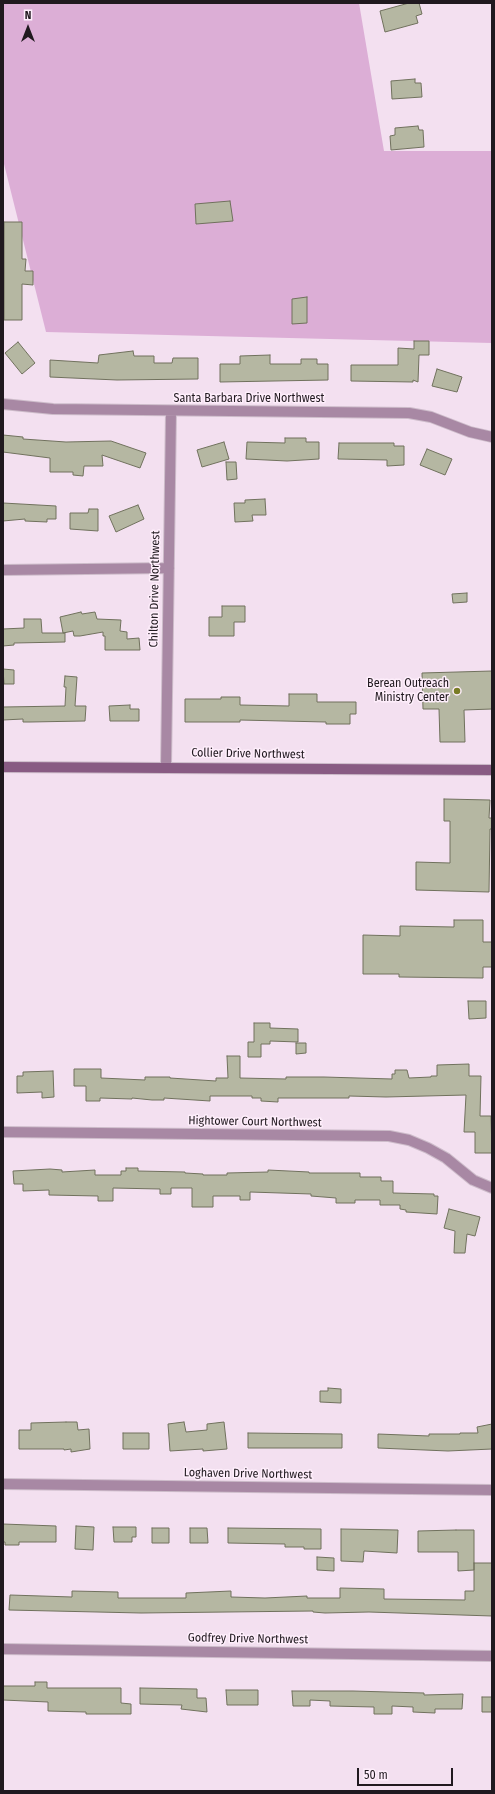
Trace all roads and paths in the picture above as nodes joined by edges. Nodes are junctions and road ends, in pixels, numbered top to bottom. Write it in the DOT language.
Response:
graph roads {
  1 [pos="3,404"];
  2 [pos="171,411"];
  3 [pos="492,437"];
  4 [pos="169,568"];
  5 [pos="3,570"];
  6 [pos="3,767"];
  7 [pos="166,767"];
  8 [pos="492,770"];
  9 [pos="3,1132"];
  10 [pos="492,1188"];
  11 [pos="3,1484"];
  12 [pos="492,1490"];
  13 [pos="3,1649"];
  14 [pos="492,1656"];
  1 -- 2 [label="street, Santa Barbara Drive Northwest"];
  2 -- 3 [label="street, Santa Barbara Drive Northwest"];
  2 -- 4 [label="street, Chilton Drive Northwest"];
  4 -- 5 [label="street"];
  4 -- 7 [label="street, Chilton Drive Northwest"];
  6 -- 7 [label="main road, Collier Drive Northwest"];
  7 -- 8 [label="main road, Collier Drive Northwest"];
  9 -- 10 [label="street, Hightower Court Northwest"];
  11 -- 12 [label="street, Loghaven Drive Northwest"];
  13 -- 14 [label="street, Godfrey Drive Northwest"];
}
